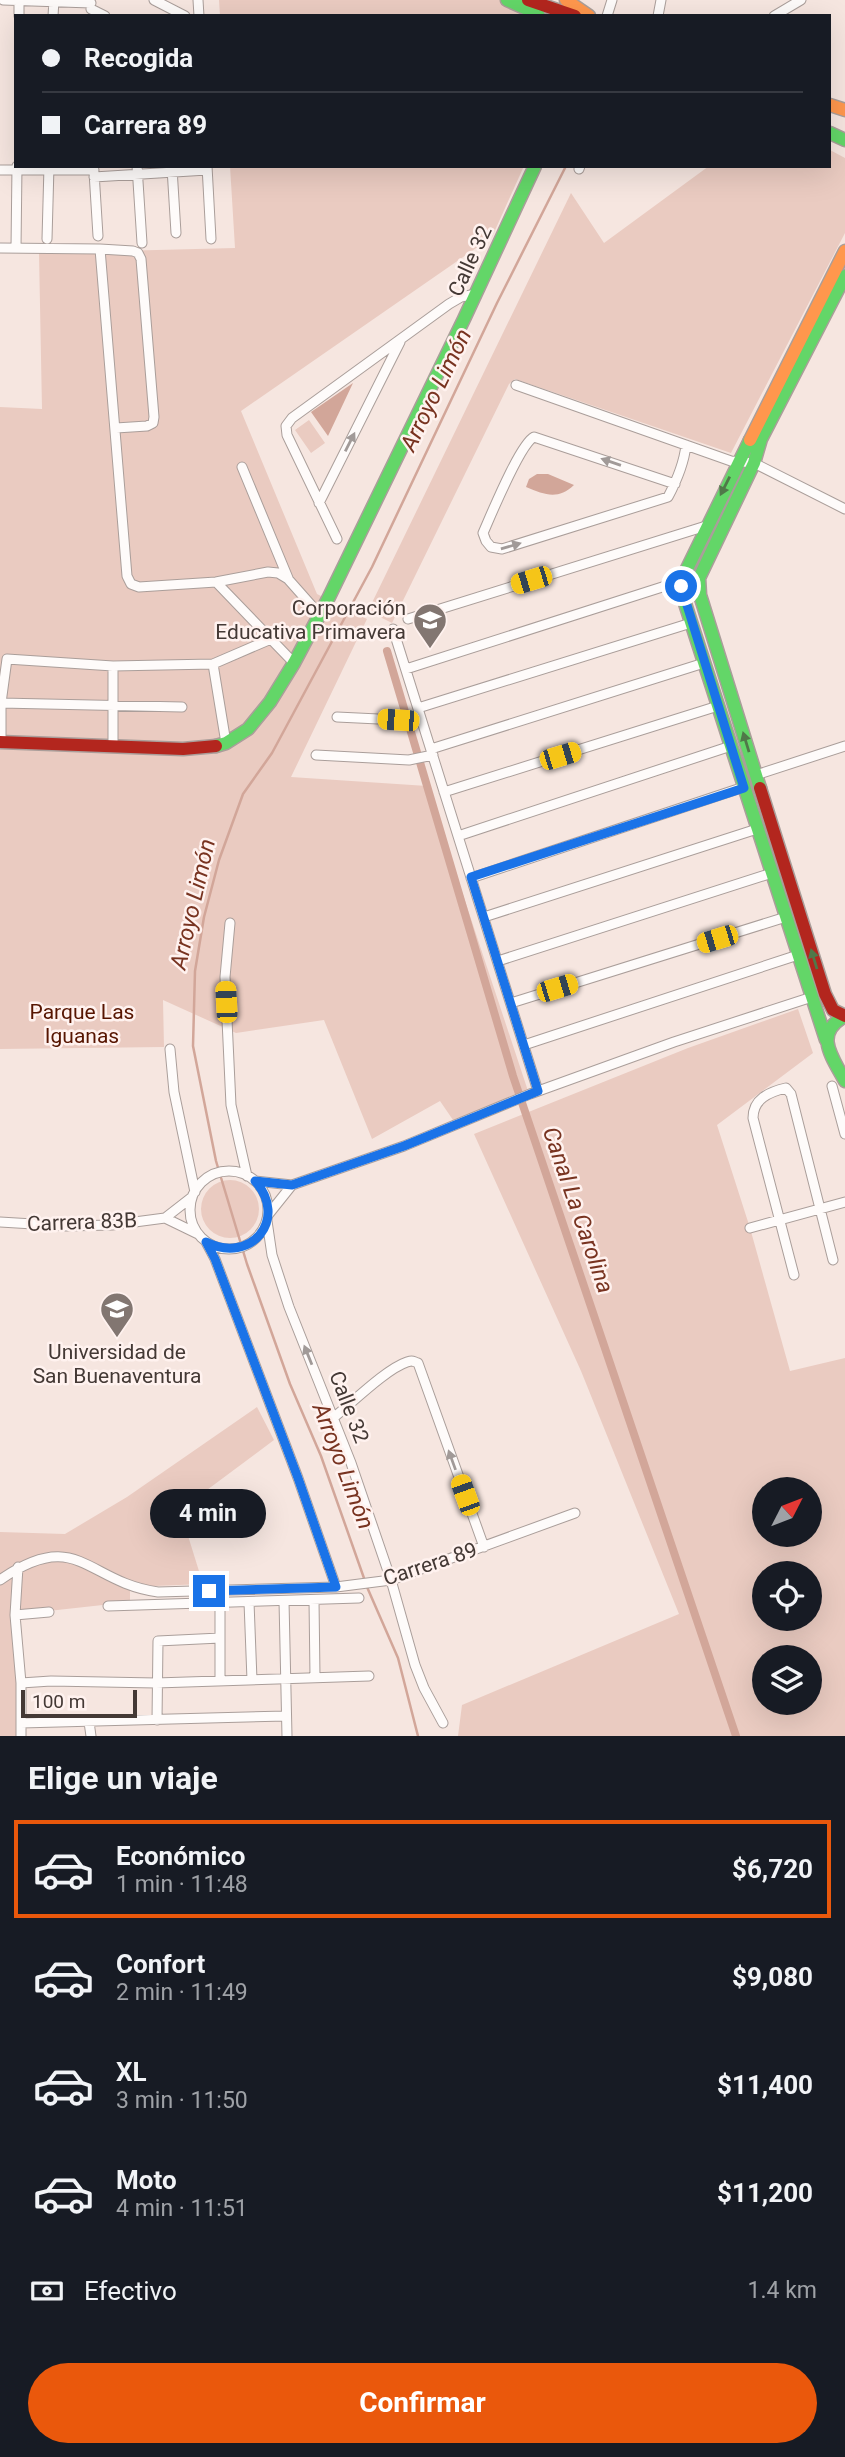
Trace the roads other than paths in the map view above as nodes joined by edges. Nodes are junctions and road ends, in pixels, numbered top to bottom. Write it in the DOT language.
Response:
graph roads {
  1 [pos="3,0"];
  2 [pos="19,0"];
  3 [pos="154,0"];
  4 [pos="507,0"];
  5 [pos="528,0"];
  6 [pos="566,0"];
  7 [pos="802,0"];
  8 [pos="54,1"];
  9 [pos="91,7"];
  10 [pos="181,14"];
  11 [pos="538,14"];
  12 [pos="569,14"];
  13 [pos="586,14"];
  14 [pos="778,14"];
  15 [pos="17,168"];
  16 [pos="49,168"];
  17 [pos="207,168"];
  18 [pos="533,168"];
  19 [pos="172,169"];
  20 [pos="0,170"];
  21 [pos="138,170"];
  22 [pos="94,171"];
  23 [pos="176,233"];
  24 [pos="99,236"];
  25 [pos="47,239"];
  26 [pos="211,239"];
  27 [pos="142,243"];
  28 [pos="0,248"];
  29 [pos="16,248"];
  30 [pos="100,249"];
  31 [pos="845,251"];
  32 [pos="845,276"];
  33 [pos="475,294"];
  34 [pos="402,339"];
  35 [pos="516,385"];
  36 [pos="116,428"];
  37 [pos="686,445"];
  38 [pos="737,463"];
  39 [pos="754,463"];
  40 [pos="242,467"];
  41 [pos="675,485"];
  42 [pos="319,503"];
  43 [pos="842,506"];
  44 [pos="706,526"];
  45 [pos="337,540"];
  46 [pos="288,579"];
  47 [pos="681,581"];
  48 [pos="216,582"];
  49 [pos="319,614"];
  50 [pos="408,620"];
  51 [pos="691,623"];
  52 [pos="393,629"];
  53 [pos="271,639"];
  54 [pos="3,659"];
  55 [pos="294,663"];
  56 [pos="704,663"];
  57 [pos="213,664"];
  58 [pos="113,666"];
  59 [pos="406,669"];
  60 [pos="727,682"];
  61 [pos="712,688"];
  62 [pos="1,703"];
  63 [pos="113,706"];
  64 [pos="718,706"];
  65 [pos="182,707"];
  66 [pos="419,711"];
  67 [pos="337,717"];
  68 [pos="1,742"];
  69 [pos="226,743"];
  70 [pos="731,746"];
  71 [pos="845,746"];
  72 [pos="113,747"];
  73 [pos="432,752"];
  74 [pos="316,755"];
  75 [pos="756,775"];
  76 [pos="744,788"];
  77 [pos="444,792"];
  78 [pos="757,828"];
  79 [pos="458,836"];
  80 [pos="772,873"];
  81 [pos="471,877"];
  82 [pos="786,917"];
  83 [pos="484,918"];
  84 [pos="230,923"];
  85 [pos="798,955"];
  86 [pos="498,961"];
  87 [pos="812,998"];
  88 [pos="511,1003"];
  89 [pos="845,1016"];
  90 [pos="826,1040"];
  91 [pos="524,1045"];
  92 [pos="170,1049"];
  93 [pos="831,1054"];
  94 [pos="845,1062"];
  95 [pos="845,1081"];
  96 [pos="832,1086"];
  97 [pos="534,1093"];
  98 [pos="845,1134"];
  99 [pos="251,1178"];
  100 [pos="292,1185"];
  101 [pos="194,1194"];
  102 [pos="845,1202"];
  103 [pos="820,1208"];
  104 [pos="165,1218"];
  105 [pos="268,1218"];
  106 [pos="778,1218"];
  107 [pos="0,1222"];
  108 [pos="750,1228"];
  109 [pos="203,1239"];
  110 [pos="834,1261"];
  111 [pos="794,1275"];
  112 [pos="333,1418"];
  113 [pos="575,1513"];
  114 [pos="484,1547"];
  115 [pos="18,1567"];
  116 [pos="0,1580"];
  117 [pos="388,1581"];
  118 [pos="341,1587"];
  119 [pos="359,1598"];
  120 [pos="313,1600"];
  121 [pos="284,1601"];
  122 [pos="249,1602"];
  123 [pos="220,1603"];
  124 [pos="108,1605"];
  125 [pos="49,1612"];
  126 [pos="15,1615"];
  127 [pos="220,1638"];
  128 [pos="369,1676"];
  129 [pos="315,1677"];
  130 [pos="286,1679"];
  131 [pos="220,1680"];
  132 [pos="252,1680"];
  133 [pos="20,1683"];
  134 [pos="156,1683"];
  135 [pos="286,1716"];
  136 [pos="157,1720"];
  137 [pos="89,1722"];
  138 [pos="21,1723"];
  139 [pos="443,1723"];
  140 [pos="21,1736"];
  141 [pos="91,1736"];
  142 [pos="287,1736"];
  1 -- 2 [label="street"];
  2 -- 8 [label="street"];
  3 -- 10 [label="street"];
  4 -- 11 [label="main road"];
  5 -- 12 [label="main road"];
  6 -- 13 [label="main road"];
  7 -- 14 [label="street"];
  8 -- 9 [label="street"];
  15 -- 16 [label="street"];
  15 -- 20 [label="street"];
  15 -- 29 [label="street"];
  16 -- 22 [label="street"];
  16 -- 25 [label="street"];
  17 -- 19 [label="street"];
  17 -- 26 [label="street"];
  18 -- 33 [label="main road, Calle 32"];
  19 -- 21 [label="street"];
  19 -- 23 [label="street"];
  21 -- 22 [label="street"];
  21 -- 27 [label="street"];
  22 -- 24 [label="street"];
  28 -- 29 [label="street"];
  29 -- 30 [label="street"];
  30 -- 36 [label="street"];
  30 -- 36 [label="street"];
  31 -- 38 [label="main road"];
  32 -- 39 [label="main road"];
  33 -- 34 [label="street"];
  33 -- 49 [label="main road, Calle 32"];
  42 -- 34 [label="street, one-way"];
  34 -- 42 [label="street"];
  35 -- 37 [label="street"];
  36 -- 48 [label="street"];
  37 -- 38 [label="street"];
  37 -- 41 [label="street"];
  38 -- 39 [label="street"];
  38 -- 44 [label="main road, one-way"];
  39 -- 43 [label="street"];
  39 -- 60 [label="main road"];
  40 -- 46 [label="street"];
  41 -- 41 [label="street, one-way"];
  42 -- 45 [label="street"];
  44 -- 47 [label="main road"];
  44 -- 50 [label="street"];
  46 -- 48 [label="street"];
  46 -- 49 [label="street"];
  47 -- 51 [label="main road"];
  47 -- 59 [label="street"];
  48 -- 53 [label="street"];
  49 -- 55 [label="main road, Calle 32"];
  51 -- 56 [label="main road"];
  51 -- 66 [label="street"];
  52 -- 59 [label="street"];
  53 -- 55 [label="street"];
  53 -- 57 [label="street"];
  54 -- 58 [label="street"];
  54 -- 62 [label="street"];
  55 -- 69 [label="main road, Calle 32"];
  56 -- 61 [label="main road"];
  56 -- 73 [label="street"];
  57 -- 58 [label="street"];
  57 -- 69 [label="street"];
  58 -- 63 [label="street"];
  59 -- 66 [label="street"];
  60 -- 61 [label="main road"];
  75 -- 60 [label="main road, one-way"];
  61 -- 64 [label="main road"];
  62 -- 63 [label="street"];
  62 -- 68 [label="street"];
  63 -- 65 [label="street"];
  63 -- 72 [label="street"];
  64 -- 70 [label="main road"];
  64 -- 77 [label="street"];
  66 -- 67 [label="street"];
  66 -- 73 [label="street"];
  68 -- 72 [label="main road"];
  69 -- 72 [label="main road"];
  70 -- 76 [label="main road"];
  70 -- 79 [label="street"];
  71 -- 75 [label="street"];
  73 -- 74 [label="street"];
  73 -- 77 [label="street"];
  89 -- 75 [label="main road, one-way"];
  76 -- 78 [label="main road"];
  76 -- 81 [label="street"];
  77 -- 79 [label="street"];
  78 -- 80 [label="main road"];
  78 -- 83 [label="street"];
  79 -- 81 [label="street"];
  80 -- 82 [label="main road"];
  80 -- 86 [label="street"];
  81 -- 83 [label="street"];
  82 -- 85 [label="main road"];
  82 -- 88 [label="street"];
  83 -- 86 [label="street"];
  84 -- 99 [label="street"];
  85 -- 87 [label="main road"];
  85 -- 91 [label="street"];
  86 -- 88 [label="street"];
  87 -- 90 [label="main road"];
  87 -- 97 [label="street"];
  88 -- 91 [label="street"];
  89 -- 90 [label="main road"];
  90 -- 93 [label="main road"];
  91 -- 97 [label="street"];
  92 -- 101 [label="street"];
  93 -- 94 [label="main road"];
  93 -- 95 [label="main road"];
  96 -- 98 [label="street"];
  97 -- 100 [label="street"];
  99 -- 100 [label="street"];
  99 -- 101 [label="street"];
  99 -- 105 [label="street"];
  100 -- 105 [label="street"];
  101 -- 104 [label="street, Carrera 83B"];
  101 -- 109 [label="street"];
  102 -- 103 [label="street"];
  103 -- 106 [label="street"];
  103 -- 106 [label="street"];
  103 -- 110 [label="street"];
  104 -- 107 [label="street, Carrera 83B"];
  104 -- 109 [label="street, Carrera 83B"];
  105 -- 109 [label="street"];
  112 -- 105 [label="street, Calle 32, one-way"];
  106 -- 108 [label="street"];
  106 -- 111 [label="street"];
  109 -- 118 [label="street"];
  114 -- 112 [label="street, one-way"];
  112 -- 117 [label="street, Calle 32"];
  113 -- 114 [label="street, Carrera 89"];
  114 -- 117 [label="street, Carrera 89"];
  115 -- 116 [label="street, Carrera 89"];
  115 -- 118 [label="street, Carrera 89"];
  115 -- 126 [label="street"];
  117 -- 118 [label="street, Carrera 89"];
  117 -- 139 [label="street, Calle 32"];
  119 -- 120 [label="street"];
  120 -- 121 [label="street"];
  120 -- 129 [label="street"];
  121 -- 122 [label="street"];
  121 -- 130 [label="street"];
  122 -- 123 [label="street"];
  122 -- 132 [label="street"];
  123 -- 124 [label="street"];
  123 -- 127 [label="street"];
  125 -- 126 [label="street"];
  126 -- 133 [label="street"];
  127 -- 131 [label="street"];
  127 -- 134 [label="street"];
  128 -- 129 [label="street"];
  129 -- 130 [label="street"];
  130 -- 132 [label="street"];
  130 -- 135 [label="street"];
  131 -- 132 [label="street"];
  131 -- 134 [label="street"];
  133 -- 134 [label="street"];
  133 -- 138 [label="street"];
  134 -- 136 [label="street"];
  135 -- 136 [label="street"];
  135 -- 142 [label="street"];
  136 -- 137 [label="street"];
  137 -- 138 [label="street"];
  137 -- 141 [label="street"];
  138 -- 140 [label="street"];
}
